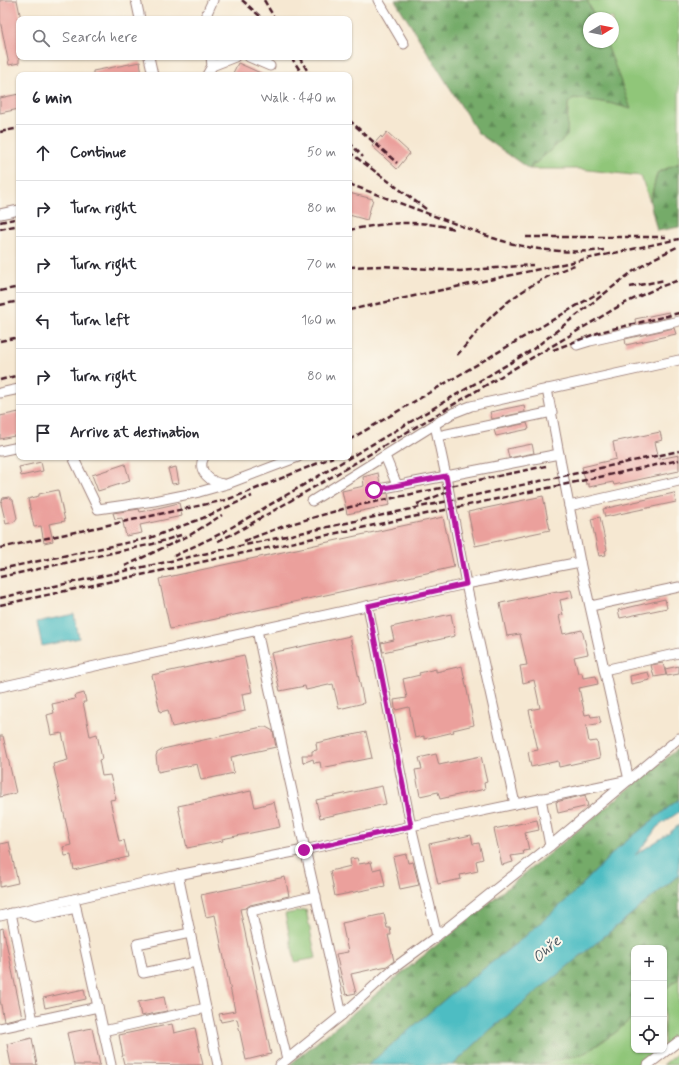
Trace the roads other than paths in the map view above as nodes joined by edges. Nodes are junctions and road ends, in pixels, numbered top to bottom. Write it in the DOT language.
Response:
graph roads {
  1 [pos="136,0"];
  2 [pos="213,0"];
  3 [pos="378,0"];
  4 [pos="139,16"];
  5 [pos="208,16"];
  6 [pos="404,44"];
  7 [pos="150,60"];
  8 [pos="256,60"];
  9 [pos="211,62"];
  10 [pos="270,66"];
  11 [pos="152,72"];
  12 [pos="208,72"];
  13 [pos="16,211"];
  14 [pos="0,214"];
  15 [pos="679,322"];
  16 [pos="577,345"];
  17 [pos="679,360"];
  18 [pos="548,389"];
  19 [pos="16,390"];
  20 [pos="0,393"];
  21 [pos="552,412"];
  22 [pos="435,425"];
  23 [pos="438,436"];
  24 [pos="16,448"];
  25 [pos="0,451"];
  26 [pos="559,454"];
  27 [pos="385,456"];
  28 [pos="74,460"];
  29 [pos="202,460"];
  30 [pos="290,460"];
  31 [pos="446,476"];
  32 [pos="679,481"];
  33 [pos="227,484"];
  34 [pos="397,485"];
  35 [pos="374,490"];
  36 [pos="312,501"];
  37 [pos="569,506"];
  38 [pos="580,562"];
  39 [pos="466,584"];
  40 [pos="679,587"];
  41 [pos="368,606"];
  42 [pos="591,606"];
  43 [pos="257,630"];
  44 [pos="679,653"];
  45 [pos="604,670"];
  46 [pos="0,687"];
  47 [pos="679,738"];
  48 [pos="629,780"];
  49 [pos="541,798"];
  50 [pos="515,804"];
  51 [pos="411,826"];
  52 [pos="550,846"];
  53 [pos="304,850"];
  54 [pos="178,875"];
  55 [pos="316,896"];
  56 [pos="75,904"];
  57 [pos="16,912"];
  58 [pos="0,916"];
  59 [pos="190,933"];
  60 [pos="437,936"];
  61 [pos="196,962"];
  62 [pos="98,1008"];
  63 [pos="206,1008"];
  64 [pos="342,1015"];
  65 [pos="33,1021"];
  66 [pos="0,1028"];
  67 [pos="103,1031"];
  68 [pos="679,1042"];
  69 [pos="287,1059"];
  70 [pos="111,1065"];
  71 [pos="218,1065"];
  72 [pos="280,1065"];
  73 [pos="648,1065"];
  1 -- 4 [label="street"];
  2 -- 5 [label="street"];
  3 -- 6 [label="street"];
  7 -- 11 [label="street"];
  8 -- 10 [label="street"];
  9 -- 12 [label="street"];
  13 -- 14 [label="street"];
  15 -- 16 [label="street"];
  17 -- 18 [label="street"];
  18 -- 21 [label="street"];
  18 -- 22 [label="street"];
  19 -- 20 [label="street"];
  21 -- 23 [label="street"];
  21 -- 26 [label="street"];
  22 -- 23 [label="street"];
  22 -- 27 [label="street"];
  23 -- 31 [label="street"];
  24 -- 25 [label="street"];
  26 -- 31 [label="street"];
  26 -- 37 [label="street"];
  27 -- 34 [label="street"];
  27 -- 36 [label="street"];
  28 -- 33 [label="street"];
  29 -- 33 [label="street"];
  30 -- 33 [label="street"];
  31 -- 34 [label="street"];
  31 -- 39 [label="street"];
  32 -- 37 [label="street"];
  34 -- 35 [label="street"];
  37 -- 38 [label="street"];
  38 -- 39 [label="street"];
  38 -- 42 [label="street"];
  39 -- 41 [label="street"];
  39 -- 50 [label="street"];
  40 -- 42 [label="street"];
  41 -- 43 [label="street"];
  41 -- 51 [label="street"];
  42 -- 45 [label="street"];
  43 -- 46 [label="street"];
  43 -- 53 [label="street"];
  44 -- 45 [label="street"];
  45 -- 48 [label="street"];
  47 -- 48 [label="street"];
  48 -- 49 [label="street"];
  48 -- 52 [label="street"];
  49 -- 50 [label="street"];
  49 -- 52 [label="street"];
  50 -- 51 [label="street"];
  51 -- 53 [label="street"];
  51 -- 60 [label="street"];
  52 -- 60 [label="street"];
  53 -- 54 [label="street"];
  53 -- 55 [label="street"];
  54 -- 56 [label="street"];
  54 -- 59 [label="street"];
  55 -- 64 [label="street"];
  55 -- 69 [label="street"];
  56 -- 57 [label="street"];
  56 -- 62 [label="street"];
  57 -- 58 [label="street"];
  57 -- 65 [label="street"];
  59 -- 61 [label="street"];
  59 -- 61 [label="street"];
  60 -- 64 [label="street"];
  61 -- 63 [label="street"];
  62 -- 65 [label="street"];
  62 -- 67 [label="street"];
  63 -- 67 [label="street"];
  63 -- 71 [label="street"];
  64 -- 69 [label="street"];
  65 -- 66 [label="street"];
  67 -- 70 [label="street"];
  68 -- 73 [label="street"];
  69 -- 72 [label="street"];
}
